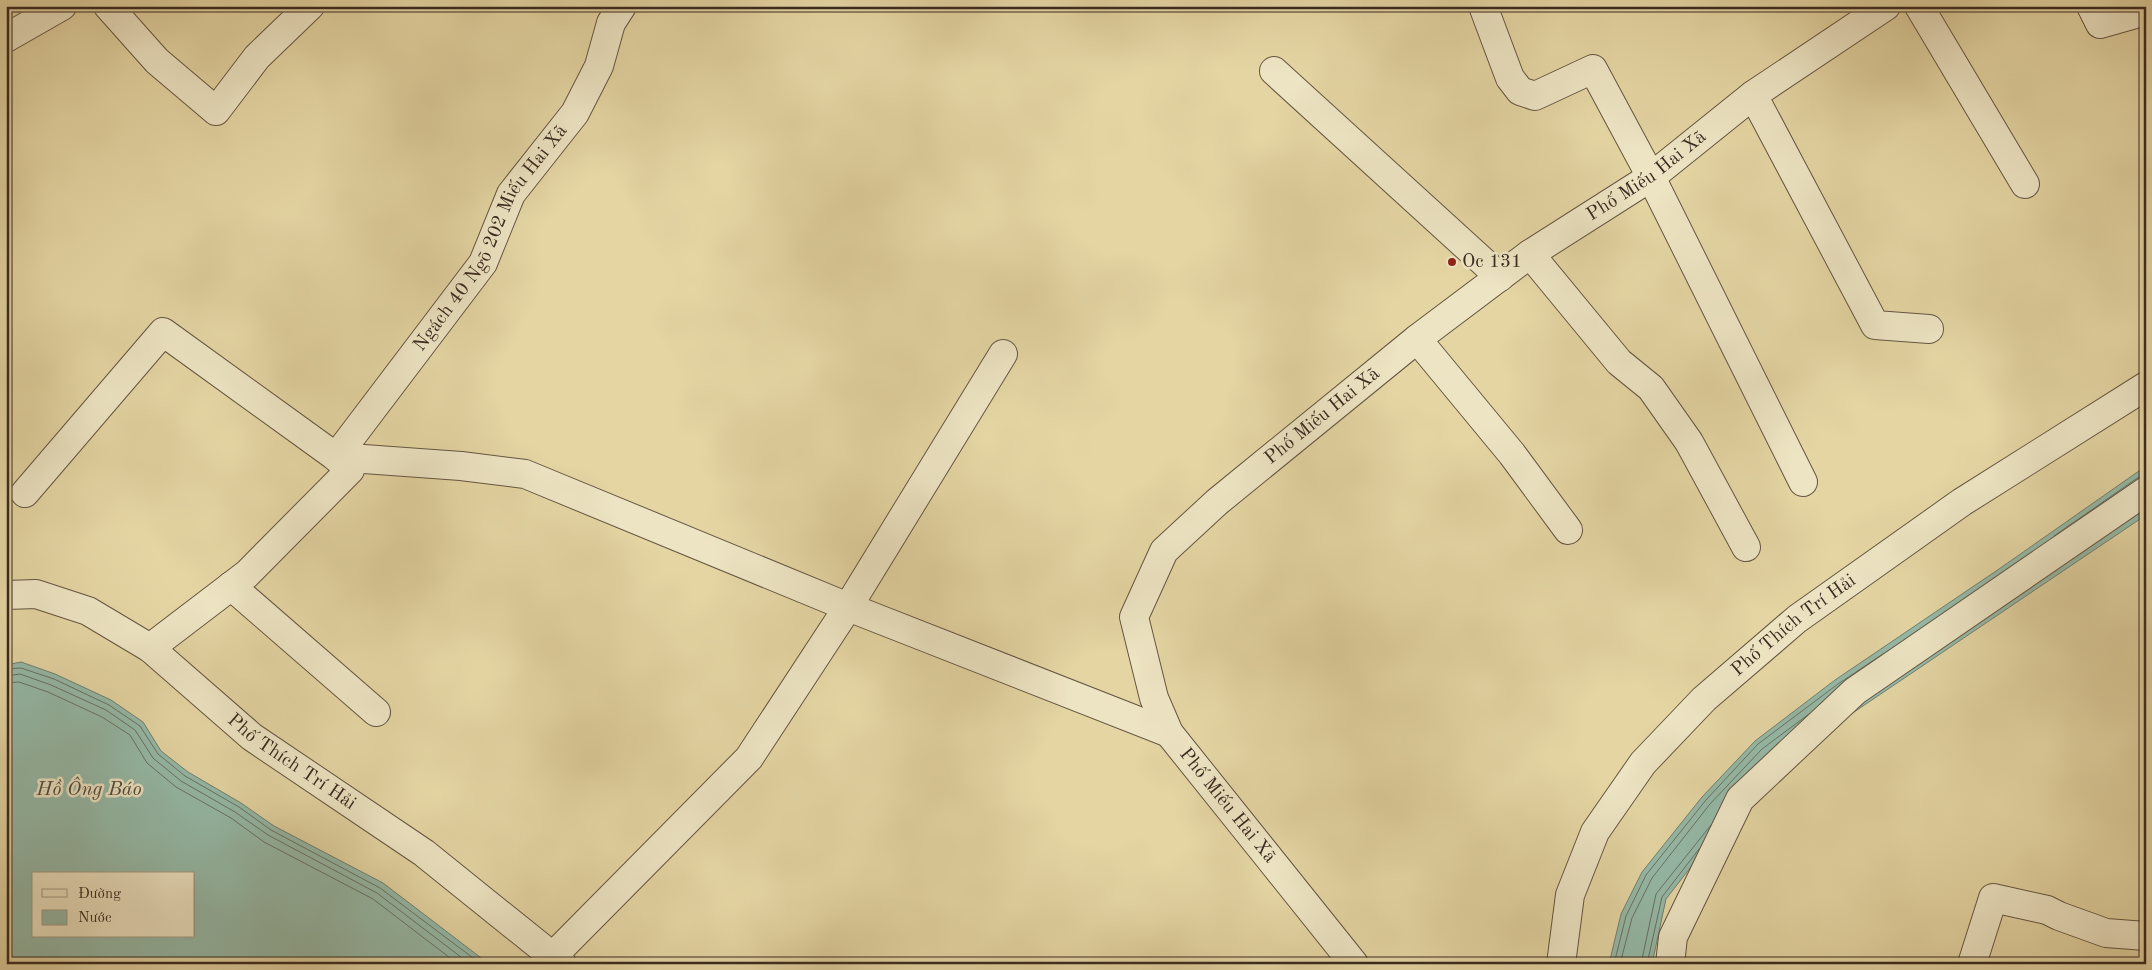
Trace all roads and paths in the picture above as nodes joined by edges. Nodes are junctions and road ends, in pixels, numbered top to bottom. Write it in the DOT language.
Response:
graph roads {
  1 [pos="62,6"];
  2 [pos="108,6"];
  3 [pos="310,6"];
  4 [pos="622,6"];
  5 [pos="1483,6"];
  6 [pos="1886,6"];
  7 [pos="1919,6"];
  8 [pos="2091,6"];
  9 [pos="2146,11"];
  10 [pos="6,38"];
  11 [pos="1274,71"];
  12 [pos="1753,95"];
  13 [pos="1651,177"];
  14 [pos="2024,184"];
  15 [pos="1530,254"];
  16 [pos="1500,277"];
  17 [pos="1929,329"];
  18 [pos="1417,339"];
  19 [pos="1003,354"];
  20 [pos="2146,386"];
  21 [pos="336,457"];
  22 [pos="1802,482"];
  23 [pos="2146,491"];
  24 [pos="25,493"];
  25 [pos="1568,530"];
  26 [pos="1746,547"];
  27 [pos="231,586"];
  28 [pos="6,595"];
  29 [pos="848,607"];
  30 [pos="150,648"];
  31 [pos="376,712"];
  32 [pos="1169,734"];
  33 [pos="2146,936"];
  34 [pos="557,960"];
  35 [pos="1354,964"];
  36 [pos="1561,964"];
  37 [pos="1670,964"];
  38 [pos="1972,964"];
  1 -- 10 [label="street"];
  2 -- 3 [label="street"];
  4 -- 21 [label="street, Ngách 40 Ngõ 202 Miếu Hai Xã"];
  5 -- 13 [label="street"];
  6 -- 12 [label="street, Phố Miếu Hai Xã"];
  7 -- 14 [label="street"];
  8 -- 9 [label="street"];
  11 -- 16 [label="street"];
  12 -- 13 [label="street, Phố Miếu Hai Xã"];
  12 -- 17 [label="street"];
  13 -- 15 [label="street, Phố Miếu Hai Xã"];
  13 -- 22 [label="street"];
  15 -- 16 [label="street, Phố Miếu Hai Xã"];
  15 -- 26 [label="street"];
  16 -- 18 [label="street, Phố Miếu Hai Xã"];
  18 -- 25 [label="street"];
  18 -- 32 [label="street, Phố Miếu Hai Xã"];
  19 -- 29 [label="street"];
  20 -- 36 [label="street, Phố Thích Trí Hải"];
  21 -- 24 [label="street"];
  21 -- 27 [label="street"];
  21 -- 29 [label="street"];
  23 -- 37 [label="street"];
  27 -- 30 [label="street"];
  27 -- 31 [label="street"];
  28 -- 30 [label="street, Phố Thích Trí Hải"];
  29 -- 32 [label="street"];
  29 -- 34 [label="street"];
  30 -- 34 [label="street, Phố Thích Trí Hải"];
  32 -- 35 [label="street, Phố Miếu Hai Xã"];
  33 -- 38 [label="street"];
}
